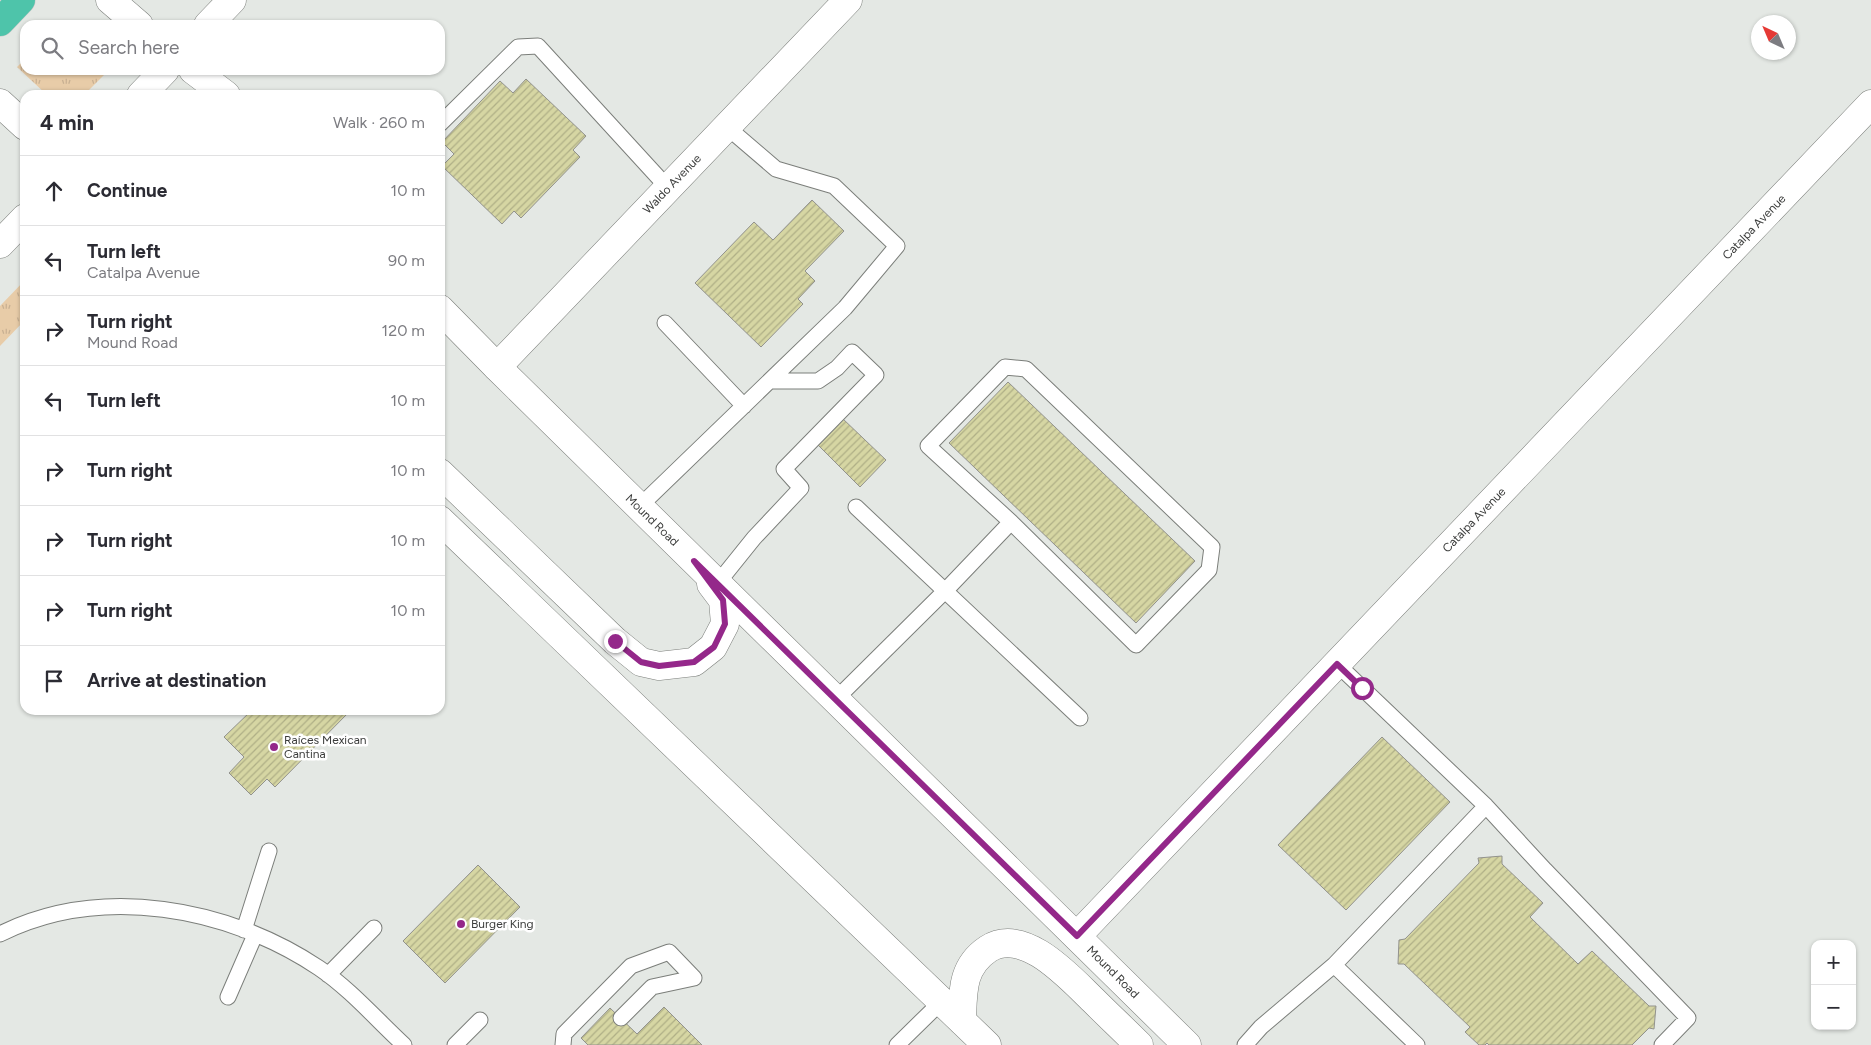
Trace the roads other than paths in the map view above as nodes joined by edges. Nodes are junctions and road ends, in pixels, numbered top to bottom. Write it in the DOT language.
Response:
graph roads {
  1 [pos="22,0"];
  2 [pos="110,0"];
  3 [pos="232,0"];
  4 [pos="848,0"];
  5 [pos="133,20"];
  6 [pos="213,20"];
  7 [pos="0,22"];
  8 [pos="160,75"];
  9 [pos="200,75"];
  10 [pos="146,90"];
  11 [pos="219,90"];
  12 [pos="0,104"];
  13 [pos="1871,104"];
  14 [pos="445,119"];
  15 [pos="20,122"];
  16 [pos="727,127"];
  17 [pos="668,188"];
  18 [pos="20,223"];
  19 [pos="0,244"];
  20 [pos="445,314"];
  21 [pos="665,323"];
  22 [pos="497,368"];
  23 [pos="770,381"];
  24 [pos="744,406"];
  25 [pos="445,478"];
  26 [pos="639,507"];
  27 [pos="856,507"];
  28 [pos="1011,522"];
  29 [pos="445,525"];
  30 [pos="694,561"];
  31 [pos="717,584"];
  32 [pos="945,591"];
  33 [pos="1337,664"];
  34 [pos="836,700"];
  35 [pos="1080,718"];
  36 [pos="1486,806"];
  37 [pos="269,851"];
  38 [pos="374,928"];
  39 [pos="249,933"];
  40 [pos="0,934"];
  41 [pos="1077,936"];
  42 [pos="1334,965"];
  43 [pos="328,975"];
  44 [pos="228,997"];
  45 [pos="942,1001"];
  46 [pos="621,1018"];
  47 [pos="480,1020"];
  48 [pos="972,1036"];
  49 [pos="404,1045"];
  50 [pos="455,1045"];
  51 [pos="563,1045"];
  52 [pos="896,1045"];
  53 [pos="1139,1045"];
  54 [pos="1187,1045"];
  55 [pos="1245,1045"];
  56 [pos="1417,1045"];
  57 [pos="1662,1045"];
  1 -- 7 [label="highway"];
  2 -- 5 [label="main road"];
  3 -- 6 [label="main road"];
  4 -- 16 [label="main road, Waldo Avenue"];
  8 -- 10 [label="main road"];
  9 -- 11 [label="main road"];
  12 -- 15 [label="main road"];
  13 -- 33 [label="main road, Catalpa Avenue"];
  14 -- 17 [label="lane"];
  16 -- 17 [label="main road, Waldo Avenue"];
  16 -- 23 [label="lane"];
  17 -- 22 [label="main road, Waldo Avenue"];
  18 -- 19 [label="main road"];
  20 -- 22 [label="main road, Mound Road"];
  21 -- 24 [label="lane"];
  22 -- 26 [label="main road, Mound Road"];
  23 -- 24 [label="lane"];
  23 -- 31 [label="lane"];
  24 -- 26 [label="lane"];
  25 -- 30 [label="main road"];
  26 -- 30 [label="main road, Mound Road"];
  27 -- 32 [label="lane"];
  28 -- 28 [label="lane"];
  28 -- 32 [label="lane"];
  29 -- 45 [label="main road"];
  30 -- 31 [label="main road, Mound Road"];
  31 -- 34 [label="main road, Mound Road"];
  32 -- 34 [label="lane"];
  32 -- 35 [label="lane"];
  33 -- 36 [label="lane"];
  33 -- 41 [label="main road, Catalpa Avenue"];
  34 -- 41 [label="main road, Mound Road"];
  36 -- 42 [label="lane"];
  36 -- 57 [label="lane"];
  37 -- 39 [label="lane"];
  38 -- 43 [label="lane"];
  39 -- 40 [label="lane"];
  39 -- 43 [label="lane"];
  39 -- 44 [label="lane"];
  41 -- 54 [label="main road, Mound Road"];
  42 -- 55 [label="lane"];
  42 -- 56 [label="lane"];
  43 -- 49 [label="lane"];
  45 -- 48 [label="main road"];
  45 -- 52 [label="lane"];
  46 -- 51 [label="lane"];
  47 -- 50 [label="lane"];
  48 -- 53 [label="main road"];
}
